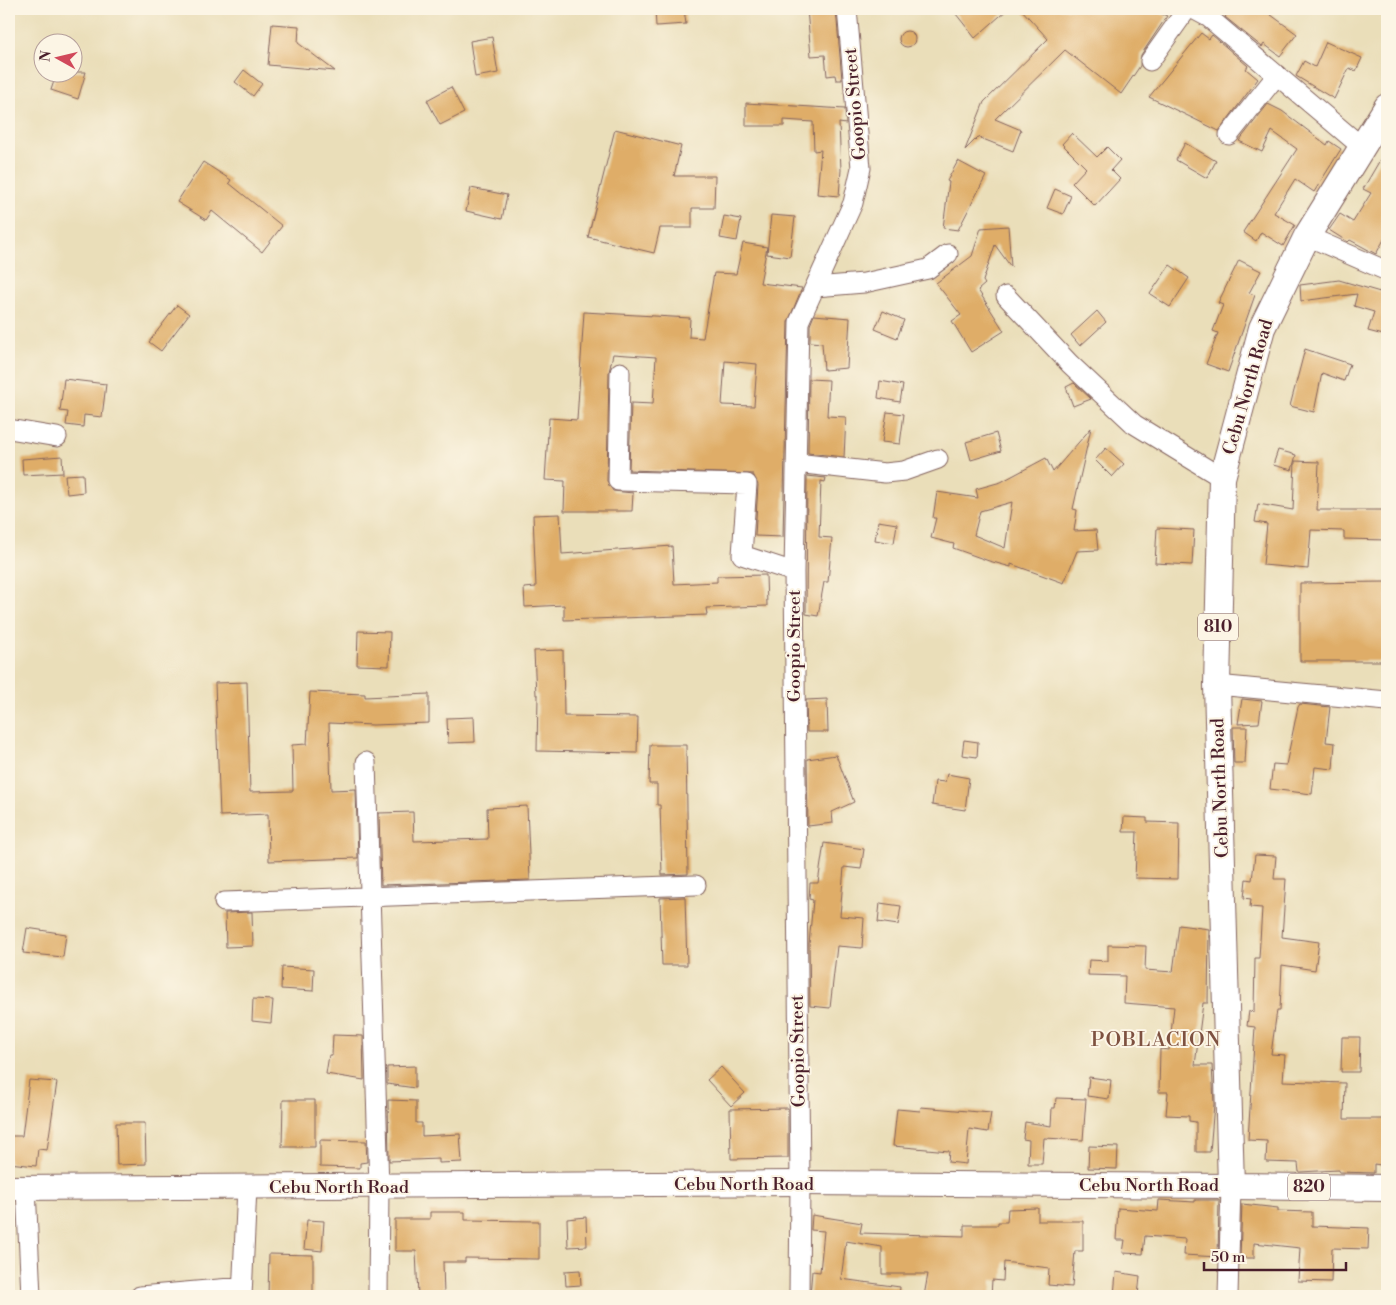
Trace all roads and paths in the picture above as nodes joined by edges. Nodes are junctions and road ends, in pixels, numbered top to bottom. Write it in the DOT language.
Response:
graph roads {
  1 [pos="847,9"];
  2 [pos="1187,9"];
  3 [pos="1193,9"];
  4 [pos="1150,61"];
  5 [pos="1277,75"];
  6 [pos="1387,107"];
  7 [pos="1229,135"];
  8 [pos="1362,148"];
  9 [pos="1307,236"];
  10 [pos="948,254"];
  11 [pos="1387,271"];
  12 [pos="815,288"];
  13 [pos="1006,296"];
  14 [pos="620,372"];
  15 [pos="9,429"];
  16 [pos="58,437"];
  17 [pos="938,459"];
  18 [pos="796,462"];
  19 [pos="1222,478"];
  20 [pos="794,572"];
  21 [pos="1217,685"];
  22 [pos="1387,701"];
  23 [pos="366,762"];
  24 [pos="696,885"];
  25 [pos="370,897"];
  26 [pos="224,902"];
  27 [pos="800,1183"];
  28 [pos="1231,1186"];
  29 [pos="247,1187"];
  30 [pos="379,1187"];
  31 [pos="18,1188"];
  32 [pos="1387,1188"];
  33 [pos="242,1292"];
  34 [pos="31,1296"];
  35 [pos="140,1296"];
  36 [pos="378,1296"];
  37 [pos="799,1296"];
  38 [pos="1228,1296"];
  1 -- 12 [label="street, Goopio Street"];
  2 -- 4 [label="street"];
  3 -- 5 [label="street"];
  5 -- 7 [label="street"];
  5 -- 8 [label="street"];
  6 -- 8 [label="highway, Cebu North Road / 810"];
  8 -- 9 [label="highway, Cebu North Road / 810"];
  9 -- 11 [label="street"];
  9 -- 19 [label="highway, Cebu North Road / 810"];
  10 -- 12 [label="street"];
  12 -- 18 [label="street, Goopio Street"];
  13 -- 19 [label="street"];
  14 -- 20 [label="street"];
  15 -- 16 [label="street"];
  17 -- 18 [label="street"];
  18 -- 20 [label="street, Goopio Street"];
  19 -- 21 [label="highway, Cebu North Road / 810"];
  20 -- 27 [label="street, Goopio Street"];
  21 -- 22 [label="street"];
  21 -- 28 [label="highway, Cebu North Road / 810"];
  23 -- 25 [label="street"];
  24 -- 25 [label="street"];
  25 -- 26 [label="street"];
  25 -- 30 [label="street"];
  27 -- 28 [label="main road, Cebu North Road"];
  27 -- 30 [label="main road, Cebu North Road"];
  27 -- 37 [label="street, Goopio Street"];
  28 -- 32 [label="highway, 820"];
  28 -- 38 [label="street"];
  29 -- 30 [label="main road, Cebu North Road"];
  29 -- 31 [label="main road, Cebu North Road"];
  29 -- 33 [label="street"];
  30 -- 36 [label="street"];
  31 -- 34 [label="street"];
  33 -- 35 [label="street"];
}
